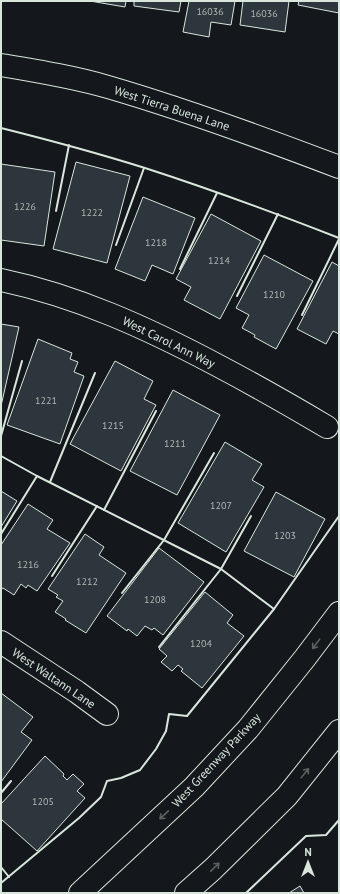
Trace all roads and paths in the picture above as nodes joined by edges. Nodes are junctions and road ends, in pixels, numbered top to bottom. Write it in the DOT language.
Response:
graph roads {
  1 [pos="1,65"];
  2 [pos="339,167"];
  3 [pos="1,280"];
  4 [pos="327,426"];
  5 [pos="339,613"];
  6 [pos="1,642"];
  7 [pos="108,714"];
  8 [pos="339,730"];
  9 [pos="80,893"];
  10 [pos="186,893"];
  1 -- 2 [label="street, West Tierra Buena Lane"];
  3 -- 4 [label="street, West Carol Ann Way"];
  5 -- 9 [label="street, West Greenway Parkway, one-way"];
  6 -- 7 [label="street, West Waltann Lane"];
  10 -- 8 [label="street, one-way"];
}
